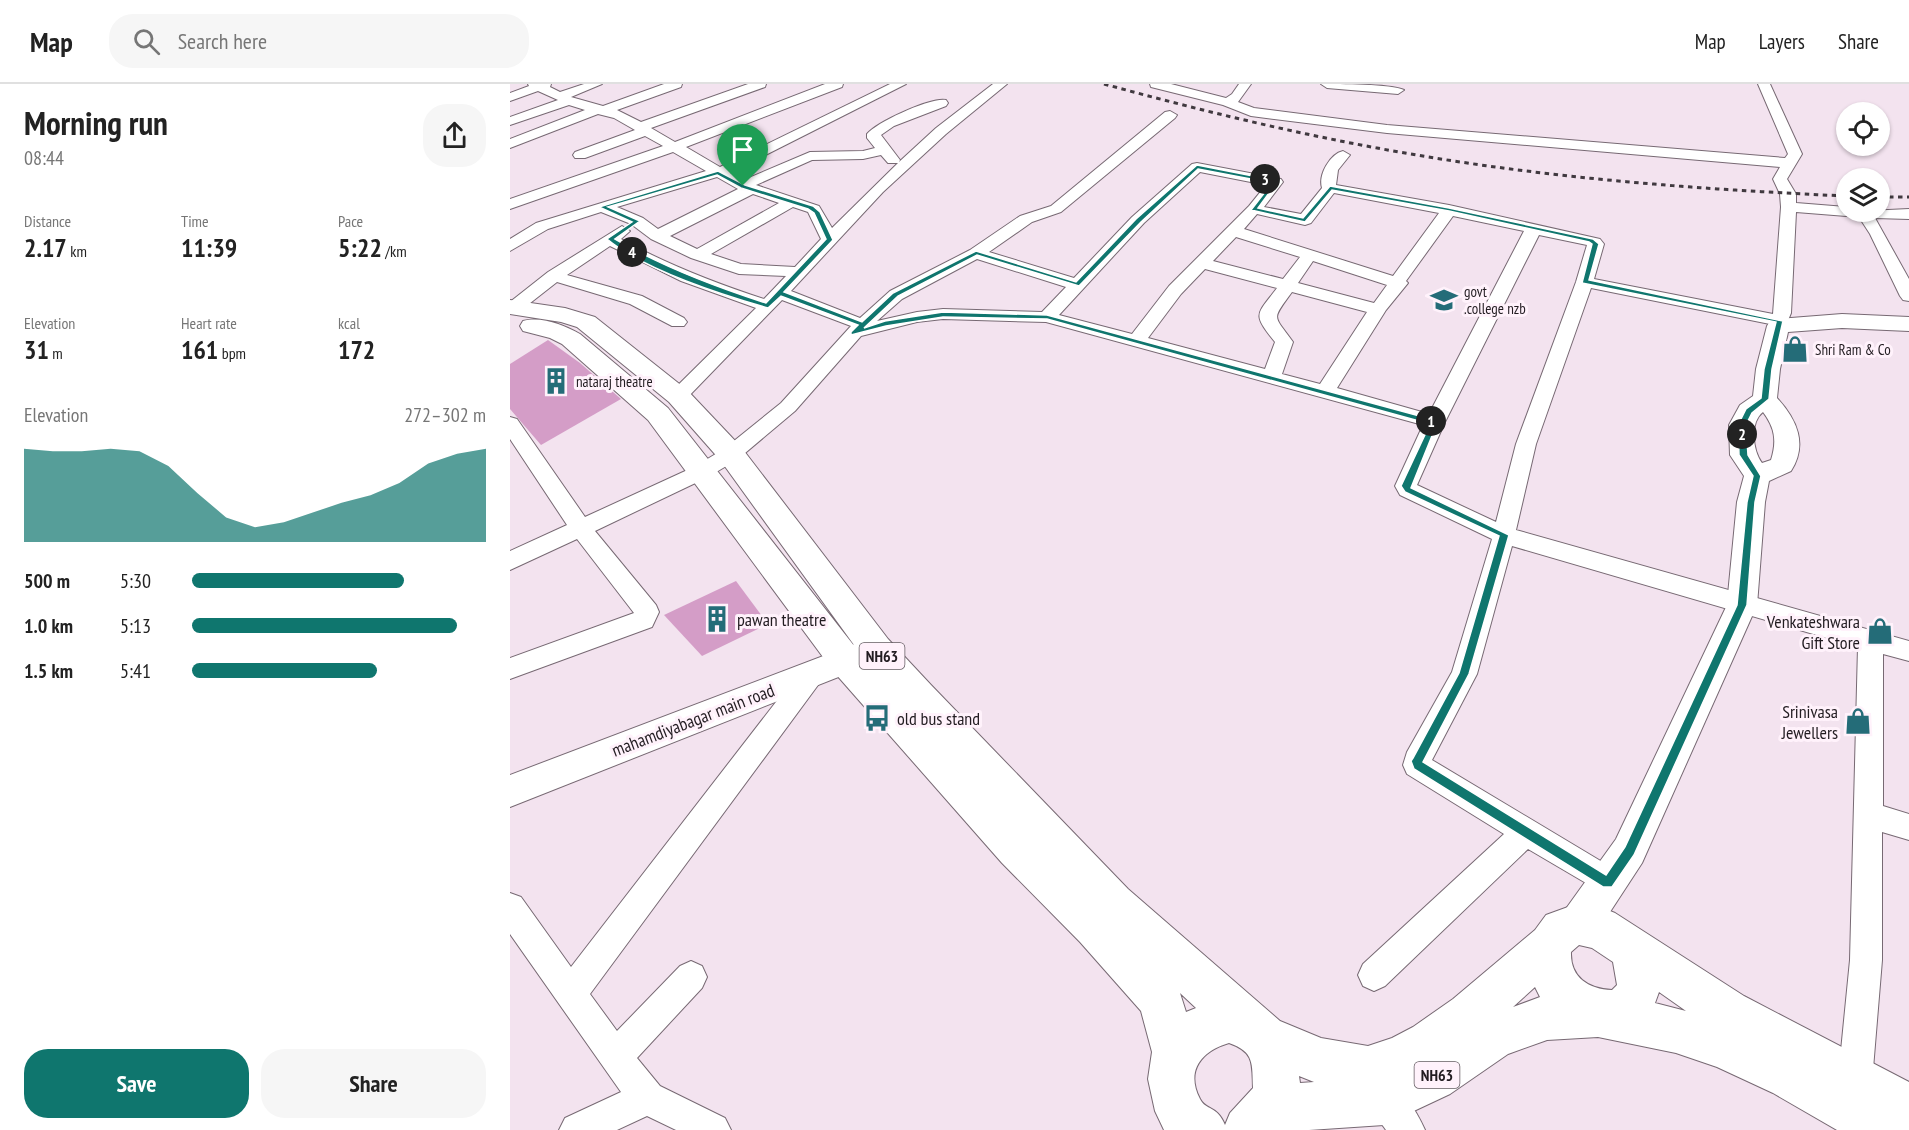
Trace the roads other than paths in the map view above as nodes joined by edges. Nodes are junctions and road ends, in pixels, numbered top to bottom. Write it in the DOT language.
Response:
graph roads {
  1 [pos="596,84"];
  2 [pos="676,84"];
  3 [pos="731,84"];
  4 [pos="760,84"];
  5 [pos="900,84"];
  6 [pos="1001,84"];
  7 [pos="1156,84"];
  8 [pos="1245,84"];
  9 [pos="1327,84"];
  10 [pos="1764,84"];
  11 [pos="539,85"];
  12 [pos="839,89"];
  13 [pos="744,90"];
  14 [pos="1398,90"];
  15 [pos="510,97"];
  16 [pos="565,98"];
  17 [pos="1228,102"];
  18 [pos="941,103"];
  19 [pos="601,110"];
  20 [pos="1170,115"];
  21 [pos="794,116"];
  22 [pos="510,121"];
  23 [pos="643,129"];
  24 [pos="510,144"];
  25 [pos="674,147"];
  26 [pos="883,150"];
  27 [pos="580,155"];
  28 [pos="1343,155"];
  29 [pos="1790,163"];
  30 [pos="901,168"];
  31 [pos="718,172"];
  32 [pos="747,188"];
  33 [pos="1330,188"];
  34 [pos="791,202"];
  35 [pos="510,204"];
  36 [pos="602,207"];
  37 [pos="1789,207"];
  38 [pos="1254,209"];
  39 [pos="1449,210"];
  40 [pos="1836,211"];
  41 [pos="1890,214"];
  42 [pos="1909,214"];
  43 [pos="637,221"];
  44 [pos="1870,222"];
  45 [pos="1534,228"];
  46 [pos="1235,231"];
  47 [pos="657,236"];
  48 [pos="610,239"];
  49 [pos="830,240"];
  50 [pos="510,246"];
  51 [pos="976,253"];
  52 [pos="1310,254"];
  53 [pos="698,255"];
  54 [pos="1202,263"];
  55 [pos="799,272"];
  56 [pos="554,276"];
  57 [pos="1585,282"];
  58 [pos="1399,283"];
  59 [pos="1287,284"];
  60 [pos="1077,285"];
  61 [pos="1909,296"];
  62 [pos="774,299"];
  63 [pos="1378,309"];
  64 [pos="512,312"];
  65 [pos="1047,317"];
  66 [pos="678,322"];
  67 [pos="1779,323"];
  68 [pos="1909,324"];
  69 [pos="858,329"];
  70 [pos="1136,341"];
  71 [pos="1271,377"];
  72 [pos="1325,391"];
  73 [pos="678,396"];
  74 [pos="1765,399"];
  75 [pos="1435,422"];
  76 [pos="510,424"];
  77 [pos="731,454"];
  78 [pos="701,472"];
  79 [pos="1757,476"];
  80 [pos="582,529"];
  81 [pos="1504,535"];
  82 [pos="510,561"];
  83 [pos="1742,605"];
  84 [pos="1871,640"];
  85 [pos="1909,651"];
  86 [pos="845,662"];
  87 [pos="510,669"];
  88 [pos="510,791"];
  89 [pos="1868,815"];
  90 [pos="1909,827"];
  91 [pos="1526,832"];
  92 [pos="1608,882"];
  93 [pos="510,908"];
  94 [pos="1565,935"];
  95 [pos="1629,948"];
  96 [pos="1374,975"];
  97 [pos="691,977"];
  98 [pos="570,994"];
  99 [pos="1598,1014"];
  100 [pos="1259,1033"];
  101 [pos="1175,1052"];
  102 [pos="615,1057"];
  103 [pos="1855,1081"];
  104 [pos="648,1098"];
  105 [pos="1386,1100"];
  106 [pos="1909,1108"];
  107 [pos="1257,1119"];
  108 [pos="1189,1127"];
  109 [pos="577,1130"];
  110 [pos="712,1130"];
  111 [pos="1883,1130"];
  1 -- 16 [label="street"];
  2 -- 19 [label="street"];
  3 -- 13 [label="street"];
  4 -- 13 [label="street"];
  5 -- 31 [label="street"];
  6 -- 30 [label="street"];
  7 -- 17 [label="street"];
  8 -- 17 [label="street"];
  9 -- 14 [label="street"];
  10 -- 29 [label="street"];
  11 -- 15 [label="street"];
  11 -- 16 [label="street"];
  12 -- 21 [label="street"];
  12 -- 25 [label="street"];
  13 -- 23 [label="street"];
  16 -- 19 [label="street"];
  16 -- 22 [label="street"];
  17 -- 29 [label="street"];
  18 -- 26 [label="street"];
  19 -- 23 [label="street"];
  19 -- 24 [label="street"];
  20 -- 51 [label="street"];
  23 -- 25 [label="street"];
  23 -- 27 [label="street"];
  25 -- 31 [label="street"];
  25 -- 35 [label="street"];
  26 -- 30 [label="street"];
  26 -- 32 [label="street"];
  28 -- 33 [label="street"];
  29 -- 37 [label="street"];
  30 -- 49 [label="street"];
  31 -- 32 [label="street"];
  31 -- 36 [label="street"];
  32 -- 34 [label="street"];
  32 -- 47 [label="street"];
  33 -- 38 [label="street"];
  33 -- 39 [label="street"];
  34 -- 49 [label="street"];
  34 -- 53 [label="street"];
  36 -- 43 [label="street"];
  36 -- 50 [label="street"];
  37 -- 40 [label="street"];
  37 -- 67 [label="street"];
  38 -- 46 [label="street"];
  38 -- 60 [label="street"];
  39 -- 45 [label="street"];
  39 -- 58 [label="street"];
  41 -- 42 [label="street"];
  43 -- 47 [label="street"];
  43 -- 48 [label="street"];
  44 -- 61 [label="street"];
  45 -- 57 [label="street"];
  45 -- 75 [label="street"];
  46 -- 52 [label="street"];
  46 -- 54 [label="street"];
  47 -- 53 [label="street"];
  48 -- 56 [label="street"];
  48 -- 62 [label="street"];
  49 -- 55 [label="street"];
  51 -- 60 [label="street"];
  51 -- 69 [label="street"];
  52 -- 58 [label="street"];
  52 -- 59 [label="street"];
  53 -- 55 [label="street"];
  54 -- 59 [label="street"];
  54 -- 70 [label="street"];
  55 -- 62 [label="street"];
  56 -- 64 [label="street"];
  56 -- 66 [label="street"];
  57 -- 67 [label="street"];
  57 -- 81 [label="street"];
  58 -- 63 [label="street"];
  59 -- 63 [label="street"];
  59 -- 71 [label="street"];
  60 -- 65 [label="street"];
  62 -- 69 [label="street"];
  62 -- 73 [label="street"];
  63 -- 72 [label="street"];
  64 -- 73 [label="highway, NH63"];
  64 -- 78 [label="highway, NH63"];
  65 -- 69 [label="street"];
  65 -- 70 [label="street"];
  67 -- 68 [label="main road"];
  67 -- 74 [label="main road"];
  69 -- 77 [label="street"];
  70 -- 71 [label="street"];
  71 -- 72 [label="street"];
  72 -- 75 [label="street"];
  73 -- 77 [label="highway, NH63"];
  74 -- 79 [label="main road"];
  74 -- 79 [label="main road"];
  75 -- 81 [label="street"];
  76 -- 80 [label="street"];
  77 -- 78 [label="street"];
  77 -- 86 [label="highway, NH63"];
  78 -- 80 [label="street"];
  78 -- 86 [label="highway, NH63"];
  79 -- 83 [label="main road"];
  80 -- 82 [label="street"];
  80 -- 87 [label="street"];
  81 -- 83 [label="street"];
  81 -- 91 [label="street"];
  83 -- 84 [label="street"];
  83 -- 92 [label="main road"];
  84 -- 85 [label="street"];
  84 -- 89 [label="street"];
  86 -- 88 [label="main road, mahamdiyabagar main road"];
  86 -- 98 [label="street"];
  86 -- 100 [label="highway, NH63"];
  86 -- 101 [label="highway, NH63"];
  89 -- 90 [label="street"];
  89 -- 103 [label="street"];
  91 -- 92 [label="street"];
  91 -- 96 [label="street"];
  92 -- 94 [label="main road"];
  93 -- 98 [label="street"];
  94 -- 95 [label="highway"];
  94 -- 99 [label="highway, NH63"];
  94 -- 105 [label="highway, NH63"];
  95 -- 99 [label="highway, NH63"];
  95 -- 103 [label="highway"];
  97 -- 102 [label="street"];
  98 -- 102 [label="street"];
  99 -- 105 [label="highway, NH63"];
  99 -- 111 [label="highway, NH63"];
  100 -- 101 [label="highway, NH63"];
  100 -- 105 [label="highway, NH63"];
  100 -- 107 [label="highway, NH63"];
  101 -- 108 [label="highway, NH63"];
  102 -- 104 [label="street"];
  103 -- 106 [label="highway"];
  104 -- 109 [label="street"];
  104 -- 110 [label="street"];
  105 -- 107 [label="highway, NH63"];
}
